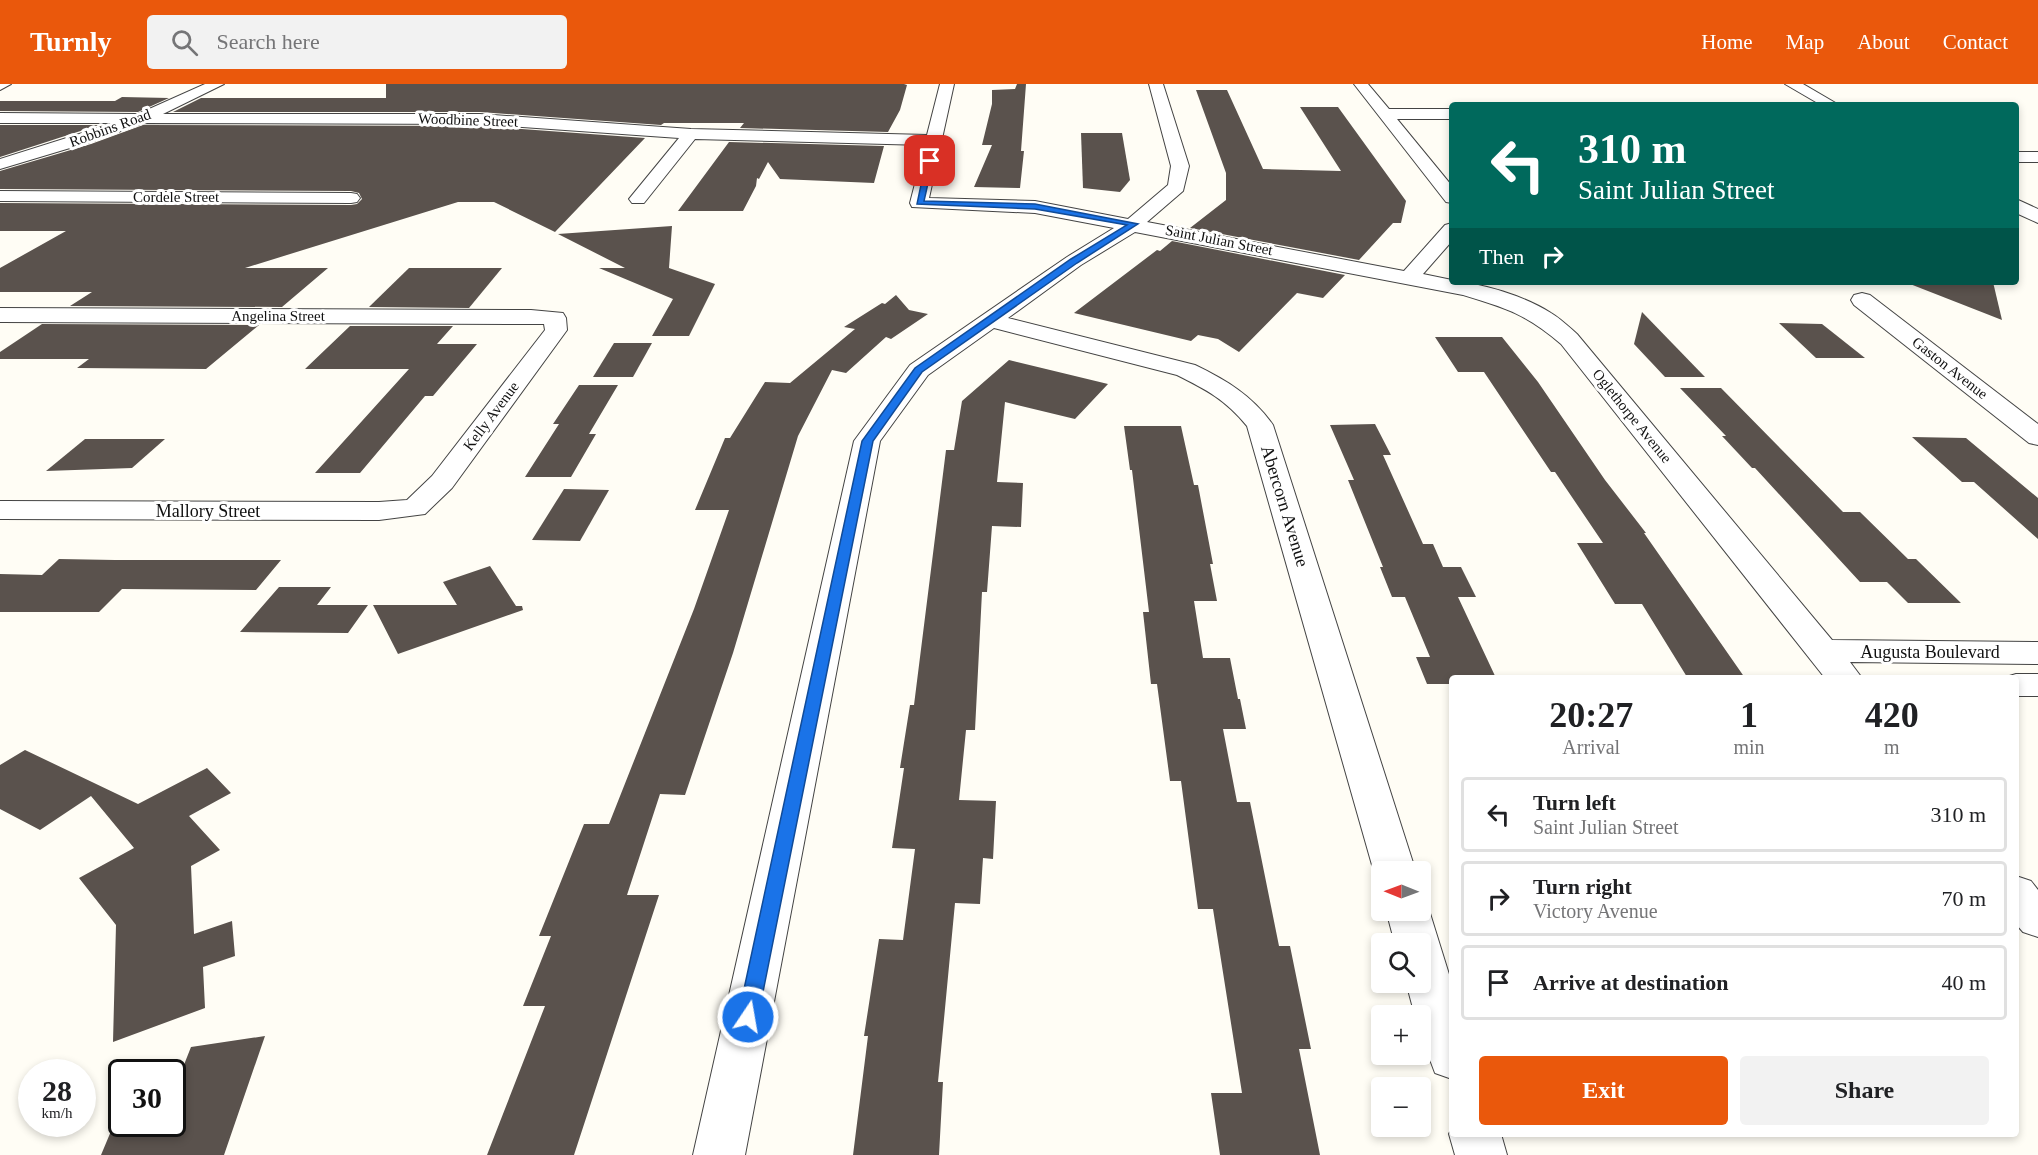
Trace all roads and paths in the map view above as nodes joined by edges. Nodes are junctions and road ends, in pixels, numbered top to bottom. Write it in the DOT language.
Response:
graph roads {
  1 [pos="4,84"];
  2 [pos="217,84"];
  3 [pos="947,84"];
  4 [pos="1156,84"];
  5 [pos="1361,84"];
  6 [pos="1792,84"];
  7 [pos="0,86"];
  8 [pos="1826,102"];
  9 [pos="1383,114"];
  10 [pos="1449,114"];
  11 [pos="0,118"];
  12 [pos="139,119"];
  13 [pos="691,134"];
  14 [pos="935,140"];
  15 [pos="2019,157"];
  16 [pos="2038,157"];
  17 [pos="0,164"];
  18 [pos="2019,166"];
  19 [pos="2038,166"];
  20 [pos="1449,194"];
  21 [pos="0,196"];
  22 [pos="351,198"];
  23 [pos="638,199"];
  24 [pos="2019,207"];
  25 [pos="2038,218"];
  26 [pos="1134,224"];
  27 [pos="1449,232"];
  28 [pos="1410,277"];
  29 [pos="1862,300"];
  30 [pos="0,315"];
  31 [pos="555,318"];
  32 [pos="988,320"];
  33 [pos="2038,437"];
  34 [pos="415,508"];
  35 [pos="0,510"];
  36 [pos="1822,651"];
  37 [pos="2038,653"];
  38 [pos="1842,675"];
  39 [pos="2019,685"];
  40 [pos="2038,685"];
  41 [pos="1392,861"];
  42 [pos="2019,897"];
  43 [pos="2038,920"];
  44 [pos="1431,990"];
  45 [pos="1449,1048"];
  46 [pos="1476,1137"];
  47 [pos="719,1155"];
  48 [pos="1481,1155"];
  1 -- 7 [label="street"];
  2 -- 12 [label="street, Robbins Road"];
  3 -- 14 [label="street"];
  4 -- 26 [label="street"];
  5 -- 9 [label="street"];
  6 -- 8 [label="street"];
  9 -- 10 [label="street"];
  9 -- 20 [label="street"];
  11 -- 12 [label="street, Woodbine Street"];
  12 -- 13 [label="street, Woodbine Street"];
  12 -- 17 [label="street, Robbins Road"];
  13 -- 14 [label="street, Woodbine Street"];
  13 -- 23 [label="street"];
  14 -- 26 [label="street, Saint Julian Street"];
  15 -- 16 [label="street"];
  18 -- 19 [label="street"];
  21 -- 22 [label="street, Cordele Street"];
  24 -- 25 [label="street"];
  26 -- 28 [label="street, Saint Julian Street"];
  26 -- 32 [label="street"];
  27 -- 28 [label="street"];
  28 -- 36 [label="street, Oglethorpe Avenue"];
  29 -- 33 [label="street, Gaston Avenue"];
  30 -- 31 [label="street, Angelina Street"];
  31 -- 34 [label="street, Kelly Avenue"];
  32 -- 41 [label="street, Abercorn Avenue"];
  32 -- 47 [label="street"];
  34 -- 35 [label="street, Mallory Street"];
  36 -- 37 [label="street, Augusta Boulevard"];
  36 -- 38 [label="street, Oglethorpe Avenue"];
  39 -- 40 [label="street"];
  42 -- 43 [label="street"];
  44 -- 45 [label="street"];
  46 -- 48 [label="street"];
}
